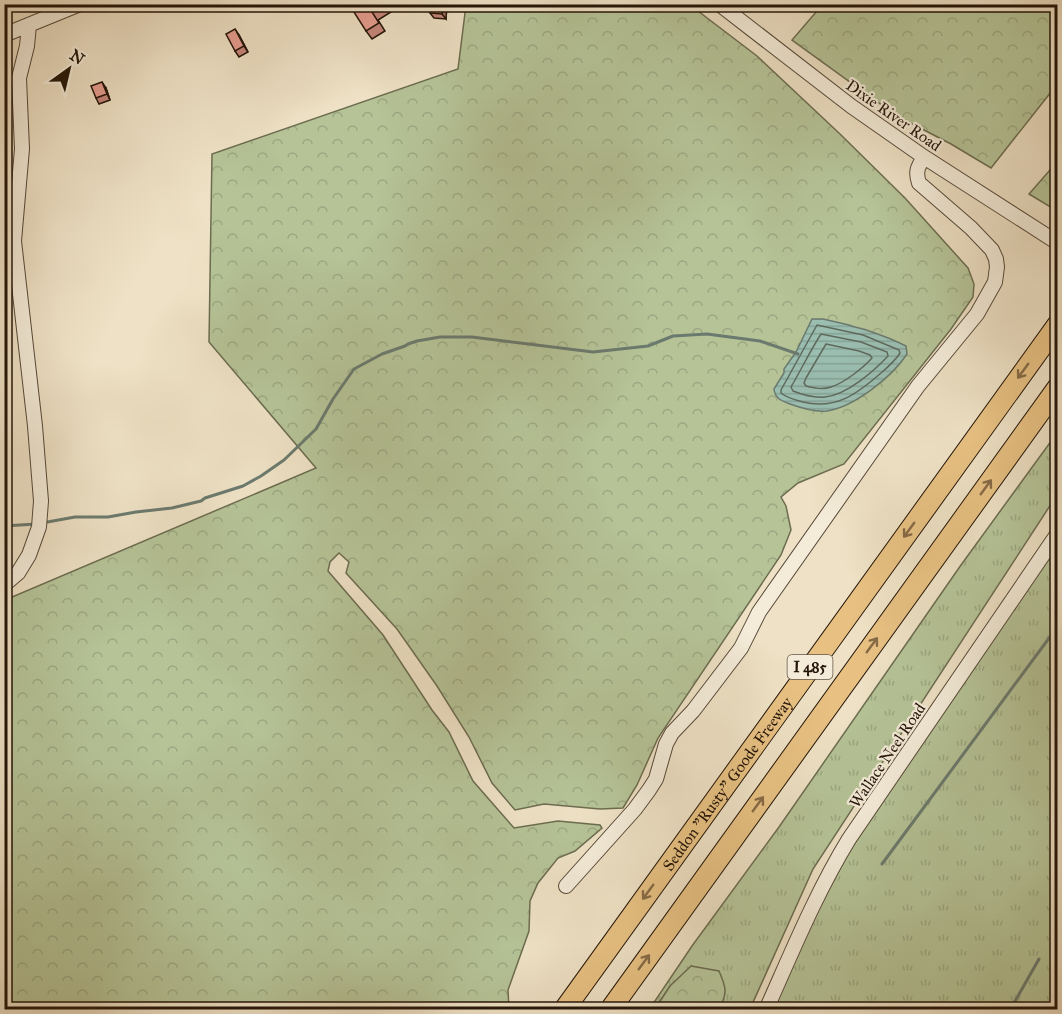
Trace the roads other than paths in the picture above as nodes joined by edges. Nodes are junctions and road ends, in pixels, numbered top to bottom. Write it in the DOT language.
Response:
graph roads {
  1 [pos="80,4"];
  2 [pos="719,4"];
  3 [pos="29,25"];
  4 [pos="4,35"];
  5 [pos="924,157"];
  6 [pos="1058,243"];
  7 [pos="1058,324"];
  8 [pos="1058,387"];
  9 [pos="1058,533"];
  10 [pos="4,585"];
  11 [pos="566,886"];
  12 [pos="564,1010"];
  13 [pos="610,1010"];
  14 [pos="766,1010"];
  1 -- 3 [label="street"];
  2 -- 5 [label="street, Dixie River Road"];
  3 -- 4 [label="street"];
  3 -- 10 [label="street"];
  5 -- 6 [label="street, Dixie River Road"];
  5 -- 11 [label="street"];
  7 -- 12 [label="highway, Seddon \"Rusty\" Goode Freeway / I 485, one-way"];
  13 -- 8 [label="highway, I 485, one-way"];
  9 -- 14 [label="street, Wallace Neel Road"];
}
